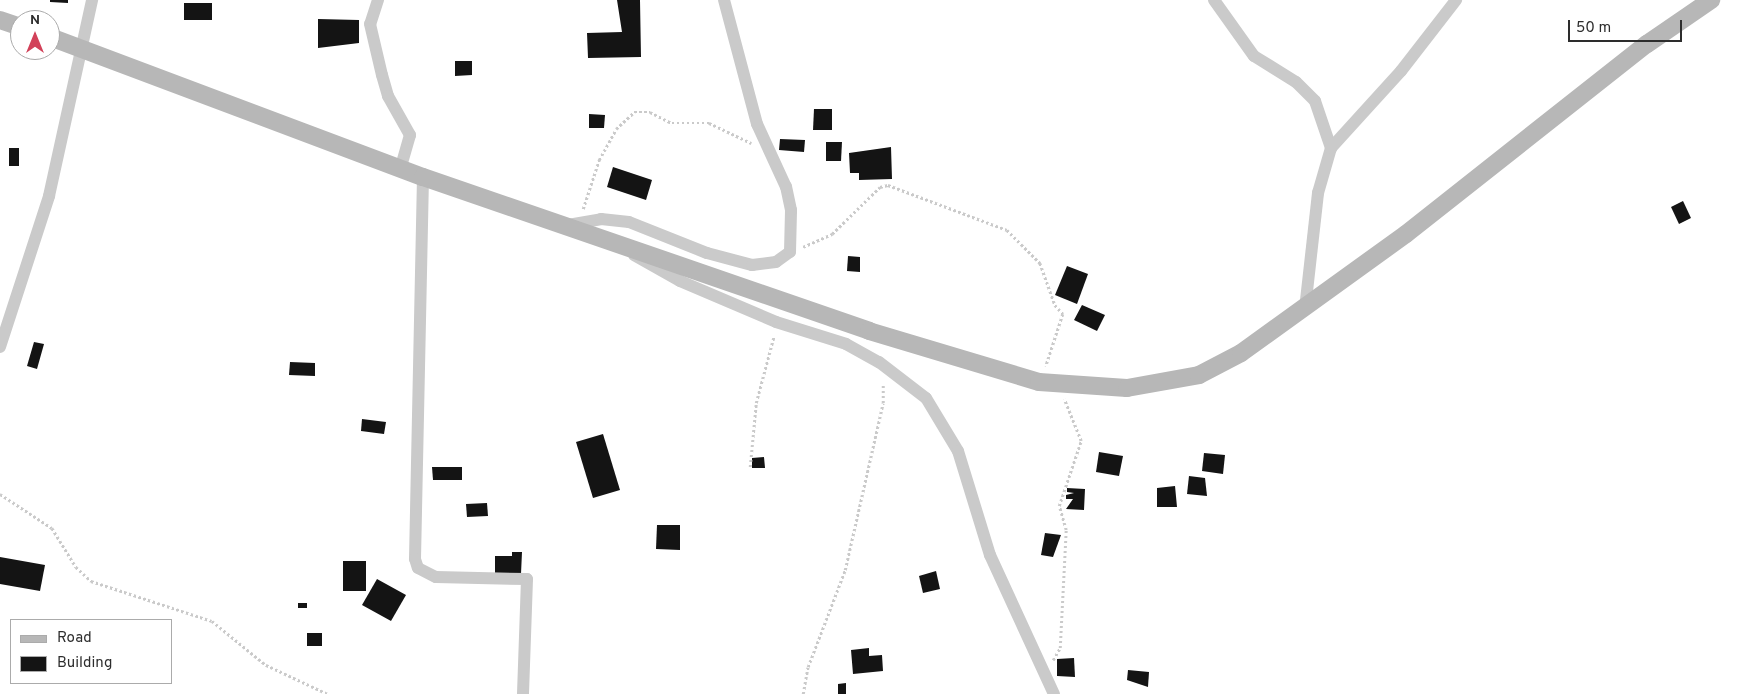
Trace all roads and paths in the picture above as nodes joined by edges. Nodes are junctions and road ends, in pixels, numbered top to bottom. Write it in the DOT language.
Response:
graph roads {
  1 [pos="92,0"];
  2 [pos="378,0"];
  3 [pos="713,0"];
  4 [pos="1214,0"];
  5 [pos="1456,0"];
  6 [pos="1711,0"];
  7 [pos="725,3"];
  8 [pos="60,41"];
  9 [pos="81,48"];
  10 [pos="1331,148"];
  11 [pos="771,150"];
  12 [pos="400,169"];
  13 [pos="423,177"];
  14 [pos="579,224"];
  15 [pos="560,225"];
  16 [pos="625,248"];
  17 [pos="790,252"];
  18 [pos="1305,309"];
  19 [pos="776,322"];
  20 [pos="0,347"];
  21 [pos="879,362"];
  22 [pos="1039,382"];
  23 [pos="1061,386"];
  24 [pos="750,467"];
  25 [pos="0,494"];
  26 [pos="1053,692"];
  27 [pos="328,694"];
  28 [pos="524,694"];
  29 [pos="803,694"];
  1 -- 9 [label="street"];
  2 -- 12 [label="street"];
  3 -- 7 [label="street"];
  4 -- 10 [label="street"];
  5 -- 10 [label="street"];
  6 -- 18 [label="street"];
  7 -- 11 [label="street"];
  8 -- 9 [label="street"];
  9 -- 12 [label="street"];
  9 -- 20 [label="street"];
  10 -- 18 [label="street"];
  11 -- 14 [label="path"];
  11 -- 17 [label="street"];
  12 -- 13 [label="street"];
  13 -- 15 [label="street"];
  13 -- 28 [label="street"];
  14 -- 15 [label="street"];
  14 -- 17 [label="street"];
  15 -- 16 [label="street"];
  16 -- 19 [label="street"];
  16 -- 22 [label="street"];
  17 -- 22 [label="path"];
  18 -- 23 [label="street"];
  19 -- 21 [label="street"];
  19 -- 24 [label="path"];
  21 -- 26 [label="street"];
  21 -- 29 [label="path"];
  22 -- 23 [label="street"];
  23 -- 26 [label="path"];
  25 -- 27 [label="path"];
}
